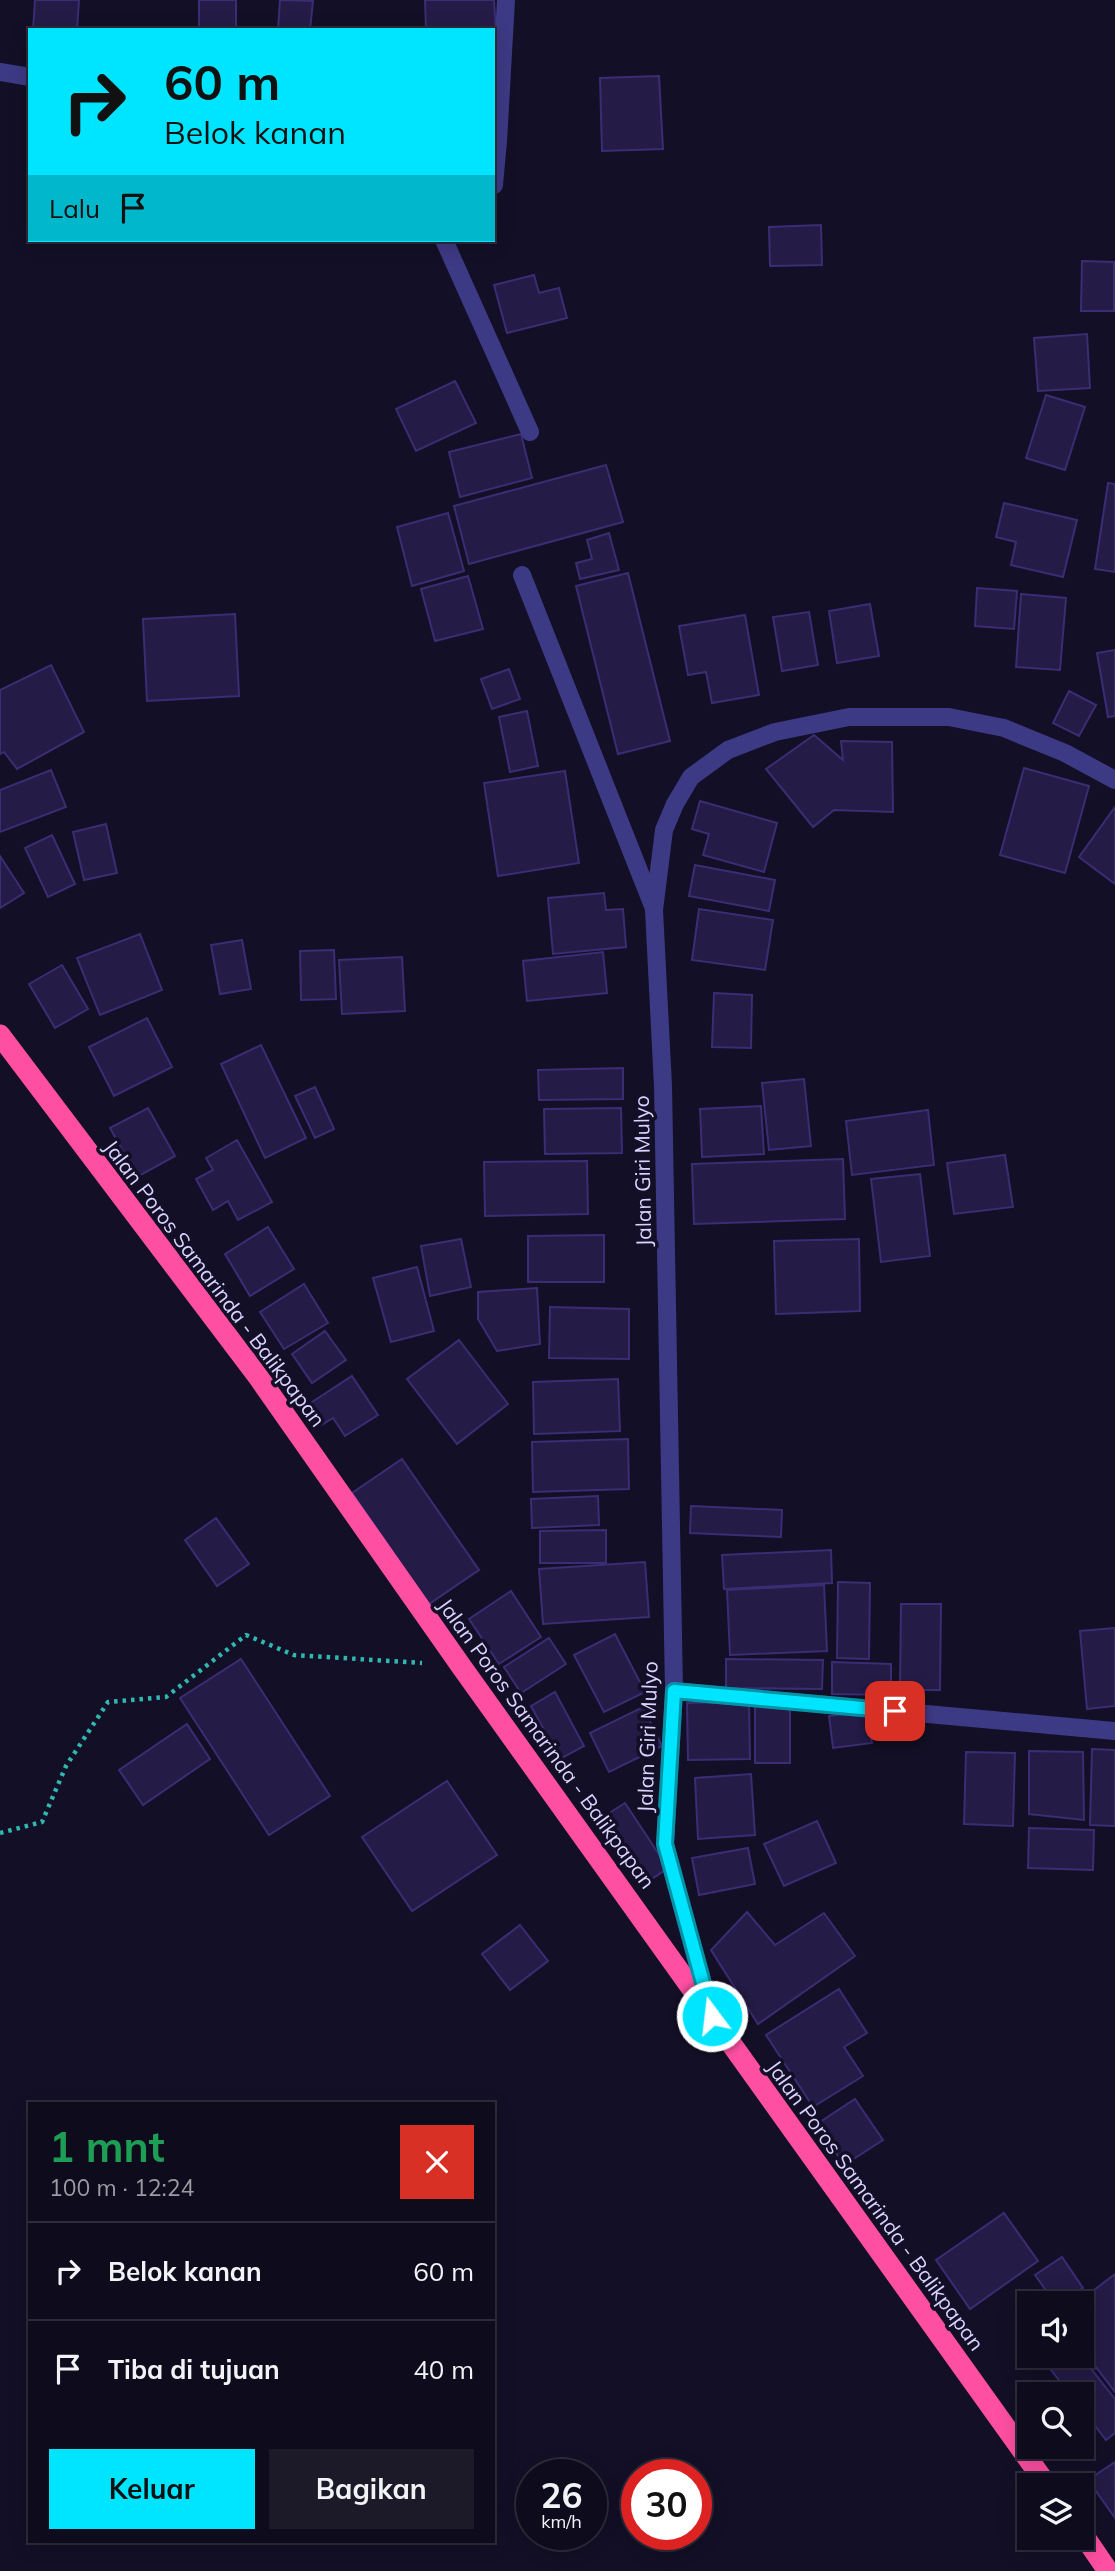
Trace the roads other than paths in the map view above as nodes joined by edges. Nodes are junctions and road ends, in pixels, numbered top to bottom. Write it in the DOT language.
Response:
graph roads {
  1 [pos="506,0"];
  2 [pos="0,72"];
  3 [pos="28,76"];
  4 [pos="495,174"];
  5 [pos="451,243"];
  6 [pos="530,432"];
  7 [pos="522,575"];
  8 [pos="1115,780"];
  9 [pos="654,910"];
  10 [pos="0,1035"];
  11 [pos="674,1691"];
  12 [pos="1115,1731"];
  13 [pos="712,2016"];
  14 [pos="1038,2473"];
  15 [pos="1094,2550"];
  16 [pos="1108,2571"];
  1 -- 4 [label="street"];
  2 -- 3 [label="street"];
  5 -- 6 [label="street"];
  7 -- 9 [label="street"];
  8 -- 9 [label="street, Jalan Giri Mulyo"];
  9 -- 11 [label="street, Jalan Giri Mulyo"];
  10 -- 13 [label="highway, Jalan Poros Samarinda - Balikpapan"];
  11 -- 12 [label="street"];
  11 -- 13 [label="street, Jalan Giri Mulyo"];
  13 -- 14 [label="highway, Jalan Poros Samarinda - Balikpapan"];
  15 -- 16 [label="highway"];
}
